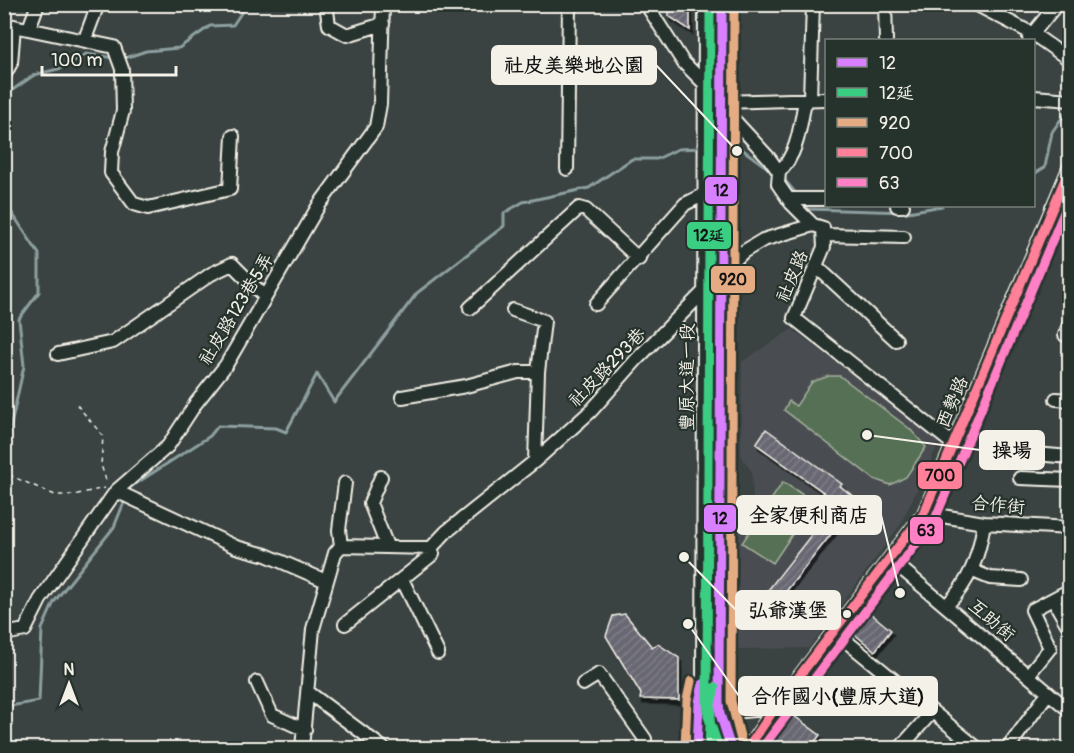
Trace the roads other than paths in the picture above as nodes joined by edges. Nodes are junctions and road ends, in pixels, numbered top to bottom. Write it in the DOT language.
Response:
graph roads {
  1 [pos="38,4"];
  2 [pos="98,4"];
  3 [pos="326,4"];
  4 [pos="383,4"];
  5 [pos="569,4"];
  6 [pos="646,4"];
  7 [pos="705,4"];
  8 [pos="722,4"];
  9 [pos="813,4"];
  10 [pos="885,4"];
  11 [pos="975,4"];
  12 [pos="1057,4"];
  13 [pos="382,24"];
  14 [pos="9,25"];
  15 [pos="29,28"];
  16 [pos="1030,37"];
  17 [pos="85,39"];
  18 [pos="886,39"];
  19 [pos="1035,40"];
  20 [pos="1070,60"];
  21 [pos="4,76"];
  22 [pos="705,83"];
  23 [pos="1035,97"];
  24 [pos="808,99"];
  25 [pos="825,99"];
  26 [pos="1070,100"];
  27 [pos="723,102"];
  28 [pos="233,136"];
  29 [pos="1070,166"];
  30 [pos="567,169"];
  31 [pos="779,172"];
  32 [pos="704,195"];
  33 [pos="788,199"];
  34 [pos="825,200"];
  35 [pos="1052,207"];
  36 [pos="1070,214"];
  37 [pos="813,225"];
  38 [pos="824,235"];
  39 [pos="904,237"];
  40 [pos="639,259"];
  41 [pos="817,267"];
  42 [pos="722,272"];
  43 [pos="705,293"];
  44 [pos="265,297"];
  45 [pos="596,304"];
  46 [pos="470,308"];
  47 [pos="513,309"];
  48 [pos="1070,322"];
  49 [pos="1065,335"];
  50 [pos="896,340"];
  51 [pos="58,354"];
  52 [pos="538,372"];
  53 [pos="402,397"];
  54 [pos="1056,399"];
  55 [pos="1070,400"];
  56 [pos="954,444"];
  57 [pos="1035,454"];
  58 [pos="1070,457"];
  59 [pos="535,461"];
  60 [pos="381,477"];
  61 [pos="1020,478"];
  62 [pos="1070,480"];
  63 [pos="345,483"];
  64 [pos="116,491"];
  65 [pos="924,513"];
  66 [pos="984,523"];
  67 [pos="1070,528"];
  68 [pos="341,546"];
  69 [pos="387,546"];
  70 [pos="431,548"];
  71 [pos="890,560"];
  72 [pos="973,571"];
  73 [pos="402,579"];
  74 [pos="1021,580"];
  75 [pos="326,581"];
  76 [pos="1070,590"];
  77 [pos="1053,599"];
  78 [pos="946,606"];
  79 [pos="345,624"];
  80 [pos="1067,624"];
  81 [pos="835,632"];
  82 [pos="4,634"];
  83 [pos="438,652"];
  84 [pos="1029,675"];
  85 [pos="256,682"];
  86 [pos="583,684"];
  87 [pos="703,688"];
  88 [pos="308,692"];
  89 [pos="1048,693"];
  90 [pos="719,701"];
  91 [pos="775,708"];
  92 [pos="1070,711"];
  93 [pos="932,712"];
  94 [pos="304,730"];
  95 [pos="757,735"];
  96 [pos="302,748"];
  97 [pos="383,748"];
  98 [pos="644,748"];
  99 [pos="697,748"];
  100 [pos="715,748"];
  101 [pos="731,748"];
  102 [pos="748,748"];
  103 [pos="757,748"];
  104 [pos="900,748"];
  105 [pos="977,748"];
  106 [pos="1008,748"];
  1 -- 15 [label="street"];
  2 -- 17 [label="street"];
  3 -- 13 [label="street"];
  4 -- 13 [label="street, 社皮路123巷5弄"];
  5 -- 30 [label="street"];
  6 -- 22 [label="street, 社皮路"];
  7 -- 22 [label="street, 豐原大道一段"];
  8 -- 27 [label="street, 豐原大道一段"];
  9 -- 24 [label="street"];
  10 -- 18 [label="street"];
  11 -- 16 [label="street"];
  12 -- 16 [label="street"];
  13 -- 44 [label="street, 社皮路123巷5弄"];
  14 -- 15 [label="street"];
  14 -- 21 [label="street"];
  15 -- 17 [label="street"];
  17 -- 28 [label="street"];
  19 -- 20 [label="street"];
  22 -- 27 [label="street, 社皮路"];
  22 -- 32 [label="street, 豐原大道一段"];
  23 -- 26 [label="street"];
  24 -- 25 [label="street"];
  24 -- 27 [label="street"];
  24 -- 31 [label="street"];
  27 -- 31 [label="street, 社皮路"];
  27 -- 42 [label="street, 豐原大道一段"];
  29 -- 35 [label="street, 西勢路"];
  31 -- 33 [label="street, 社皮路"];
  32 -- 40 [label="street"];
  32 -- 43 [label="street, 豐原大道一段"];
  33 -- 34 [label="street"];
  33 -- 37 [label="street, 社皮路"];
  35 -- 36 [label="street"];
  35 -- 56 [label="street, 西勢路"];
  37 -- 38 [label="street, 社皮路"];
  37 -- 42 [label="street, 社皮路293巷"];
  38 -- 39 [label="street"];
  38 -- 41 [label="street, 社皮路"];
  40 -- 45 [label="street"];
  40 -- 46 [label="street"];
  41 -- 50 [label="street"];
  41 -- 56 [label="street, 社皮路"];
  42 -- 43 [label="street, 社皮路293巷"];
  42 -- 90 [label="street, 豐原大道一段"];
  43 -- 59 [label="street, 社皮路293巷"];
  43 -- 87 [label="street, 豐原大道一段"];
  44 -- 51 [label="street"];
  44 -- 64 [label="street, 社皮路123巷5弄"];
  47 -- 52 [label="street"];
  48 -- 49 [label="street"];
  52 -- 53 [label="street"];
  52 -- 59 [label="street"];
  54 -- 55 [label="street"];
  56 -- 65 [label="street, 西勢路"];
  57 -- 58 [label="street"];
  59 -- 70 [label="street, 社皮路293巷"];
  60 -- 69 [label="street"];
  61 -- 62 [label="street"];
  63 -- 68 [label="street"];
  64 -- 75 [label="street"];
  64 -- 82 [label="street, 社皮路123巷5弄"];
  65 -- 66 [label="street, 合作街"];
  65 -- 71 [label="street, 西勢路"];
  66 -- 67 [label="street, 合作街"];
  66 -- 72 [label="street"];
  68 -- 69 [label="street"];
  68 -- 75 [label="street"];
  69 -- 70 [label="street"];
  70 -- 73 [label="street, 社皮路293巷"];
  71 -- 78 [label="street, 互助街"];
  71 -- 81 [label="street, 西勢路"];
  72 -- 74 [label="street"];
  72 -- 78 [label="street"];
  73 -- 79 [label="street, 社皮路293巷"];
  73 -- 83 [label="street"];
  75 -- 88 [label="street"];
  76 -- 77 [label="street"];
  77 -- 80 [label="street"];
  77 -- 84 [label="street"];
  78 -- 84 [label="street, 互助街"];
  81 -- 91 [label="street, 西勢路"];
  81 -- 93 [label="street"];
  84 -- 89 [label="street, 互助街"];
  85 -- 94 [label="street"];
  86 -- 98 [label="street"];
  87 -- 99 [label="street"];
  87 -- 100 [label="street, 豐原大道一段"];
  88 -- 94 [label="street"];
  88 -- 97 [label="street"];
  89 -- 92 [label="street, 互助街"];
  89 -- 106 [label="street"];
  90 -- 91 [label="street"];
  90 -- 101 [label="street, 豐原大道一段"];
  91 -- 95 [label="street, 西勢路"];
  93 -- 104 [label="street"];
  93 -- 105 [label="street"];
  94 -- 96 [label="street"];
  95 -- 102 [label="street, 西勢路"];
  95 -- 103 [label="street"];
}
